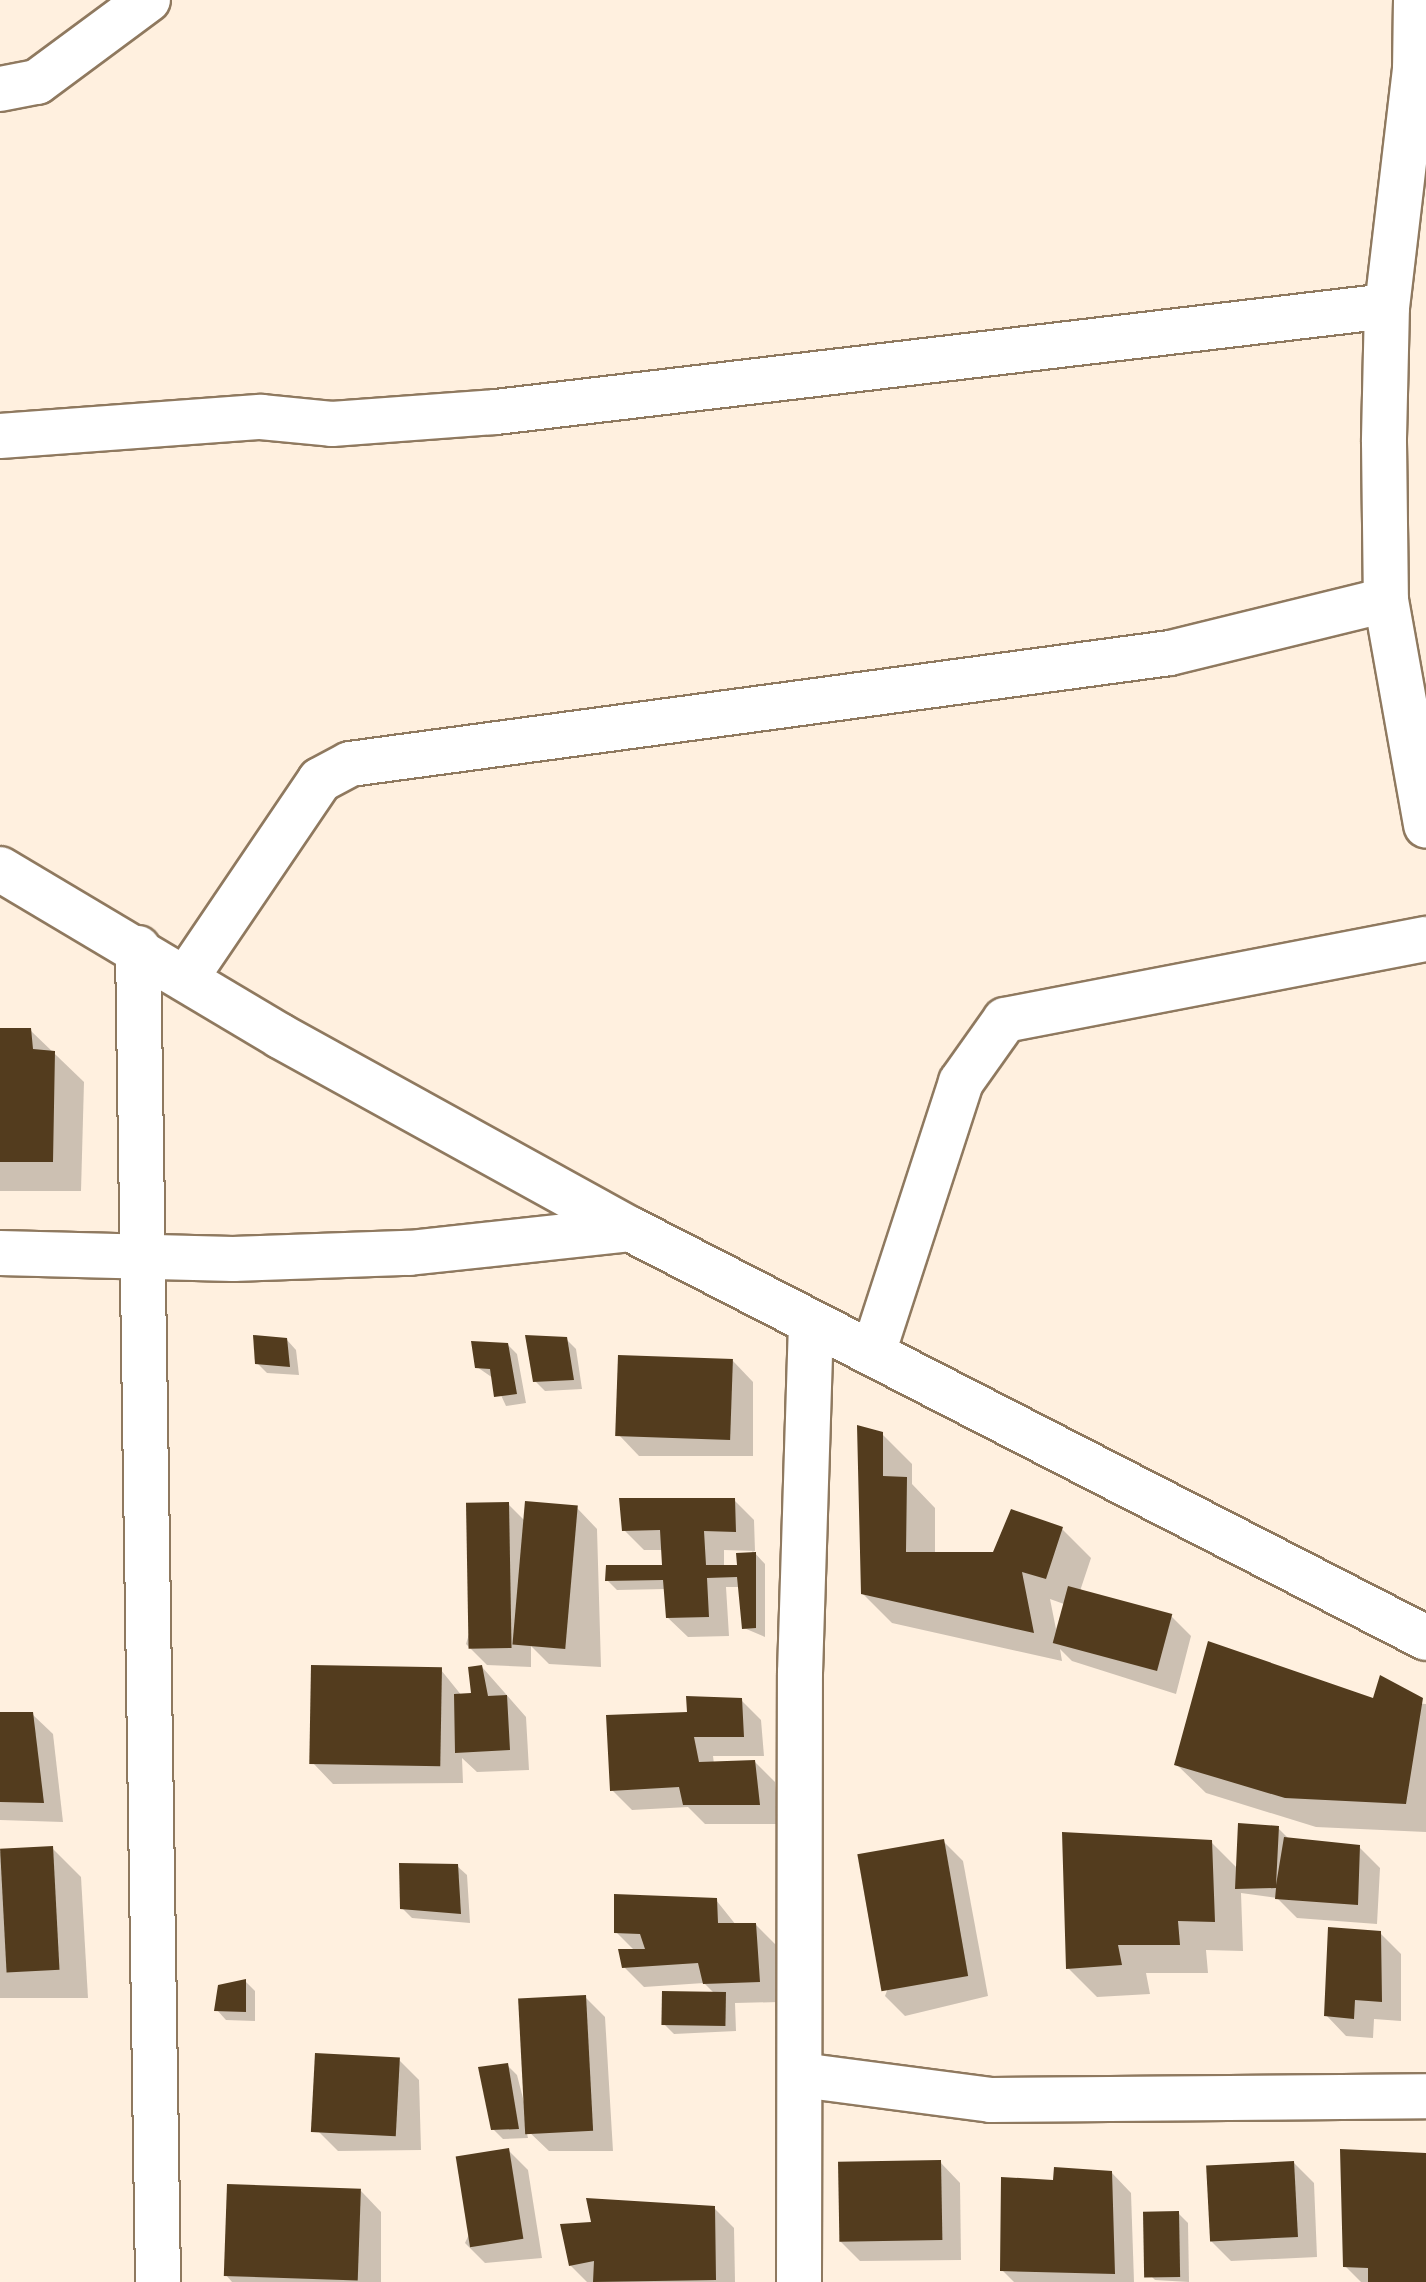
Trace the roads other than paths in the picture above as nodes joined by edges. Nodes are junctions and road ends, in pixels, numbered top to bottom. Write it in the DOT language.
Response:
graph roads {
  1 [pos="148,0"];
  2 [pos="1416,0"];
  3 [pos="0,89"];
  4 [pos="1387,306"];
  5 [pos="0,436"];
  6 [pos="1386,600"];
  7 [pos="1426,825"];
  8 [pos="0,869"];
  9 [pos="1426,939"];
  10 [pos="138,948"];
  11 [pos="186,978"];
  12 [pos="630,1229"];
  13 [pos="0,1253"];
  14 [pos="148,1253"];
  15 [pos="811,1326"];
  16 [pos="873,1353"];
  17 [pos="1426,1638"];
  18 [pos="801,2075"];
  19 [pos="1426,2096"];
  20 [pos="158,2282"];
  21 [pos="799,2282"];
  1 -- 3 [label="street"];
  2 -- 4 [label="street"];
  4 -- 5 [label="street"];
  4 -- 6 [label="street"];
  6 -- 7 [label="street"];
  6 -- 11 [label="street"];
  8 -- 10 [label="street"];
  9 -- 16 [label="street"];
  10 -- 11 [label="street"];
  10 -- 14 [label="street"];
  11 -- 12 [label="street"];
  12 -- 14 [label="street"];
  12 -- 15 [label="street"];
  13 -- 14 [label="street"];
  14 -- 20 [label="street"];
  15 -- 16 [label="street"];
  15 -- 18 [label="street"];
  16 -- 17 [label="street"];
  18 -- 19 [label="street"];
  18 -- 21 [label="street"];
}
